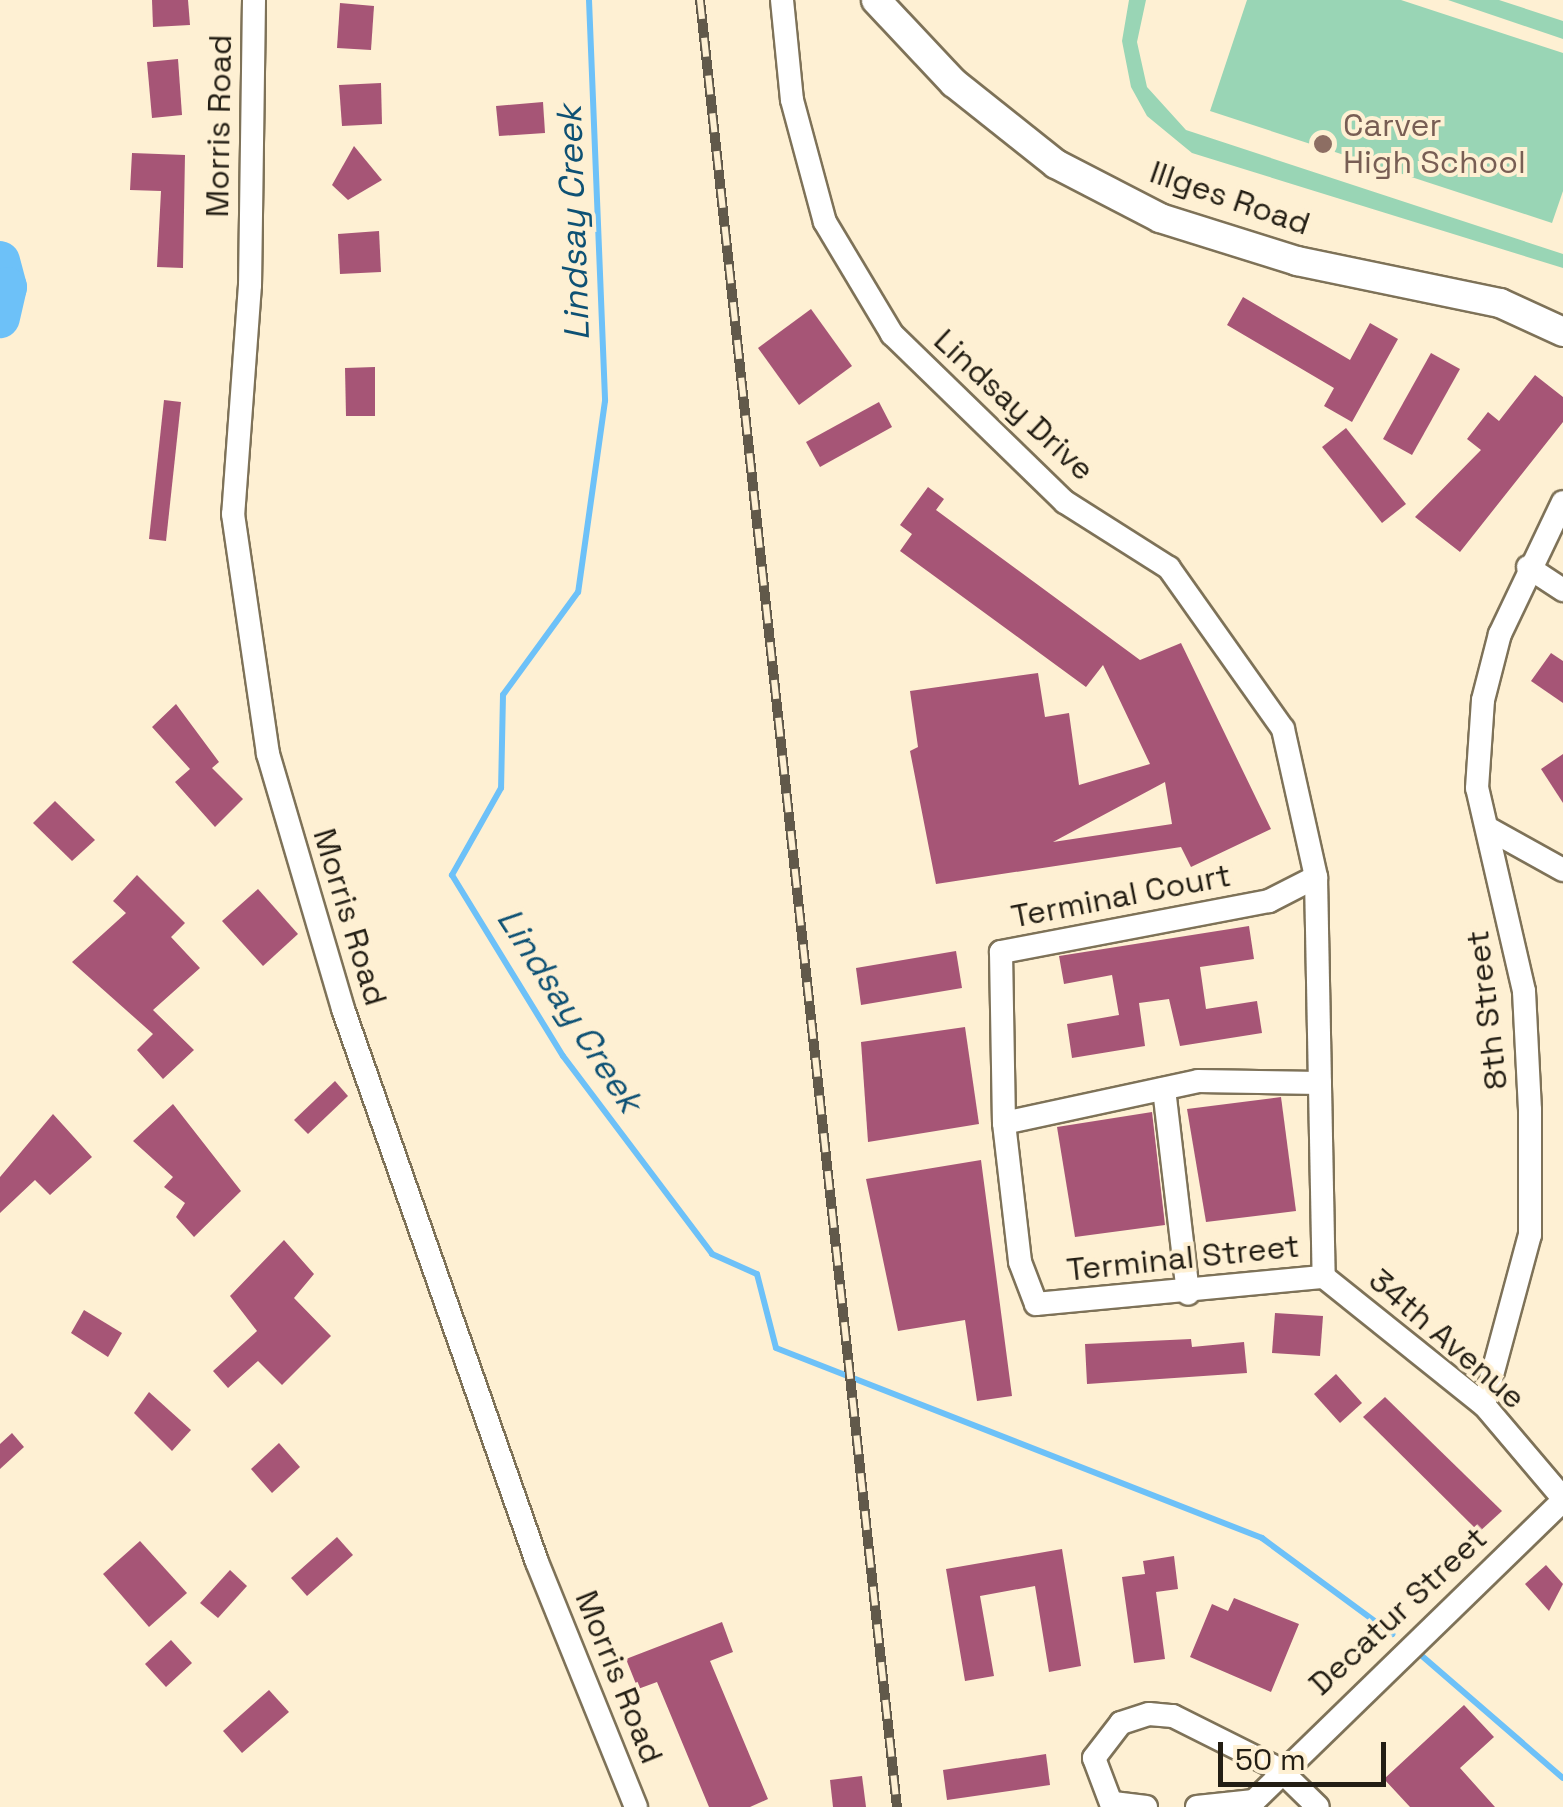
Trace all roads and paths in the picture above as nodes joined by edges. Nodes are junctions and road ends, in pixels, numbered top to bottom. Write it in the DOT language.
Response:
graph roads {
  1 [pos="254,0"];
  2 [pos="782,0"];
  3 [pos="876,0"];
  4 [pos="1563,332"];
  5 [pos="1563,502"];
  6 [pos="1528,567"];
  7 [pos="1563,590"];
  8 [pos="1491,830"];
  9 [pos="1563,870"];
  10 [pos="1316,877"];
  11 [pos="1320,1083"];
  12 [pos="1164,1088"];
  13 [pos="1004,1123"];
  14 [pos="1013,1201"];
  15 [pos="1324,1277"];
  16 [pos="1188,1294"];
  17 [pos="1484,1405"];
  18 [pos="1563,1500"];
  19 [pos="1279,1768"];
  20 [pos="636,1807"];
  21 [pos="1146,1807"];
  22 [pos="1197,1807"];
  23 [pos="1318,1807"];
  1 -- 20 [label="street, Morris Road"];
  2 -- 10 [label="street, Lindsay Drive"];
  3 -- 4 [label="street, Illges Road"];
  5 -- 6 [label="street, 8th Street"];
  6 -- 7 [label="street"];
  6 -- 8 [label="street, 8th Street"];
  8 -- 9 [label="street"];
  8 -- 17 [label="street, 8th Street"];
  10 -- 11 [label="street, Lindsay Drive"];
  10 -- 13 [label="street, Terminal Court"];
  11 -- 12 [label="street"];
  11 -- 15 [label="street, Lindsay Drive"];
  12 -- 13 [label="street"];
  12 -- 16 [label="street"];
  13 -- 14 [label="street, Terminal Court"];
  14 -- 16 [label="street, Terminal Street"];
  15 -- 16 [label="street, Terminal Street"];
  15 -- 17 [label="street, 34th Avenue"];
  17 -- 18 [label="street, 34th Avenue"];
  18 -- 19 [label="street, Decatur Street"];
  19 -- 21 [label="street"];
  19 -- 22 [label="street, Decatur Street"];
  19 -- 23 [label="street"];
}
